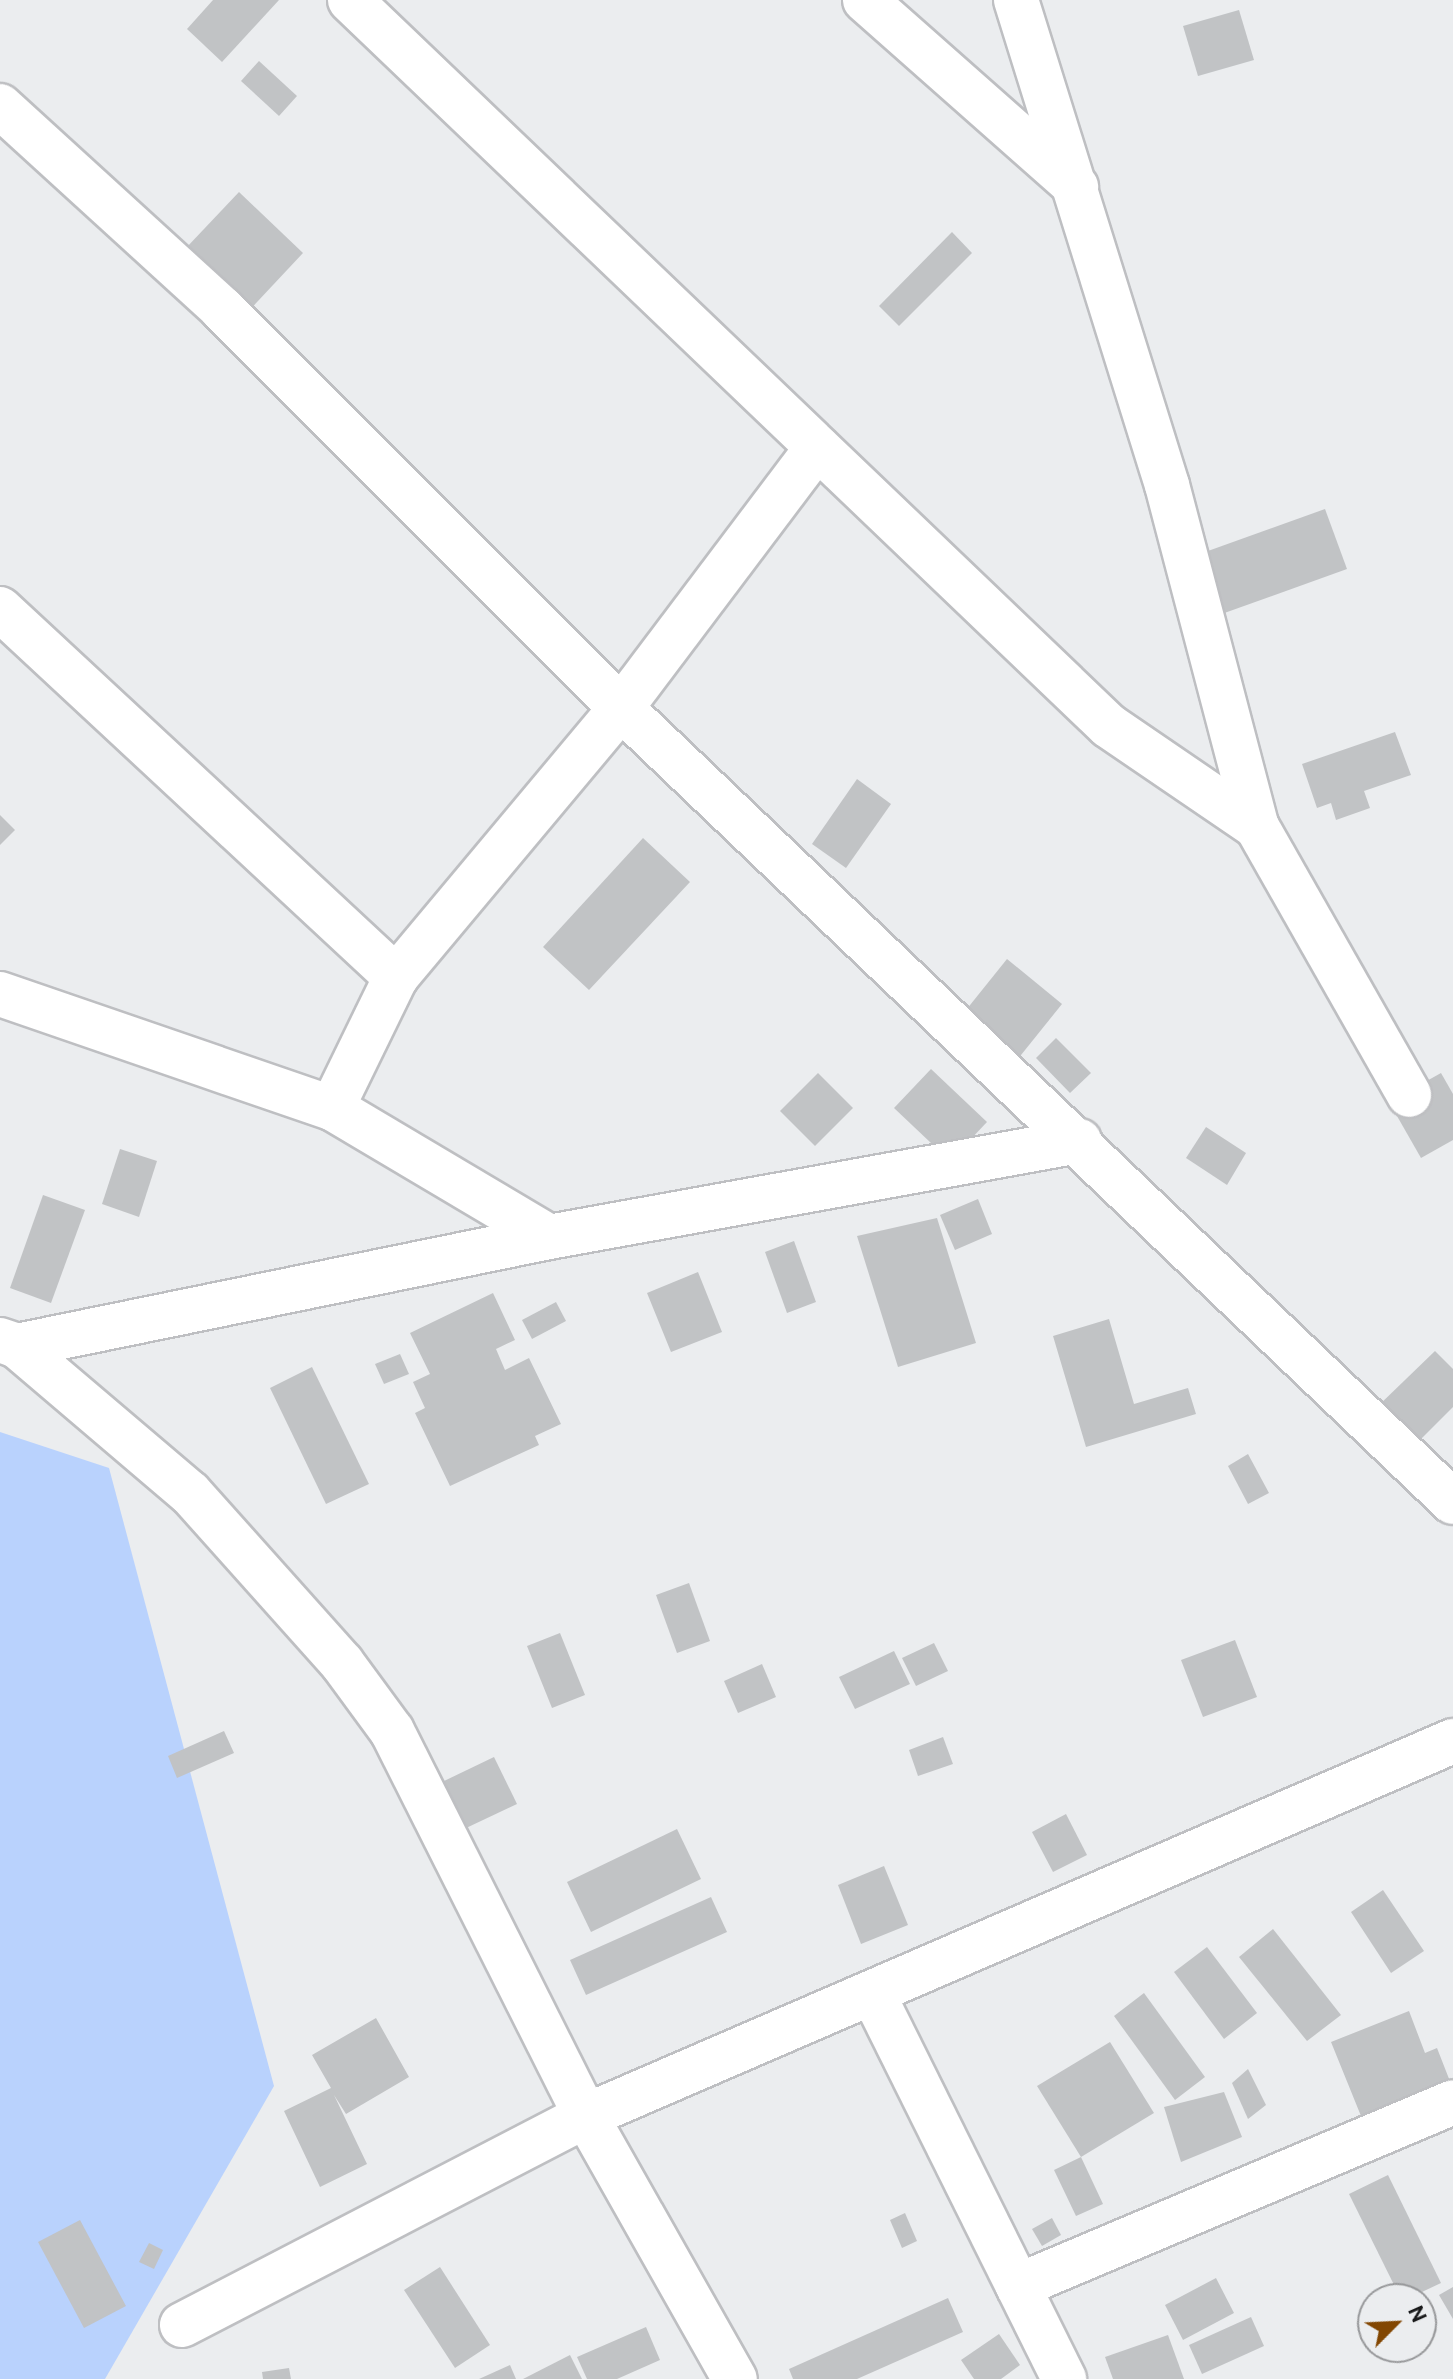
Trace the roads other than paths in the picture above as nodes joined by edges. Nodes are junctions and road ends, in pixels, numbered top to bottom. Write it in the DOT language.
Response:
graph roads {
  1 [pos="350,0"];
  2 [pos="865,0"];
  3 [pos="1016,0"];
  4 [pos="0,106"];
  5 [pos="1077,189"];
  6 [pos="817,448"];
  7 [pos="0,609"];
  8 [pos="621,708"];
  9 [pos="1257,827"];
  10 [pos="396,977"];
  11 [pos="0,994"];
  12 [pos="1409,1095"];
  13 [pos="332,1108"];
  14 [pos="1079,1141"];
  15 [pos="549,1237"];
  16 [pos="8,1343"];
  17 [pos="1453,1502"];
  18 [pos="1453,1741"];
  19 [pos="874,1996"];
  20 [pos="1453,2102"];
  21 [pos="586,2116"];
  22 [pos="1018,2286"];
  23 [pos="182,2325"];
  24 [pos="735,2379"];
  25 [pos="1064,2379"];
  1 -- 6 [label="street"];
  2 -- 5 [label="street"];
  3 -- 5 [label="street"];
  4 -- 8 [label="street"];
  5 -- 9 [label="street"];
  6 -- 8 [label="street"];
  6 -- 9 [label="street"];
  7 -- 10 [label="street"];
  8 -- 10 [label="street"];
  8 -- 14 [label="street"];
  9 -- 12 [label="street"];
  10 -- 13 [label="street"];
  11 -- 13 [label="street"];
  13 -- 15 [label="street"];
  14 -- 15 [label="street"];
  14 -- 17 [label="street"];
  15 -- 16 [label="street"];
  16 -- 21 [label="street"];
  18 -- 19 [label="street"];
  19 -- 21 [label="street"];
  19 -- 22 [label="street"];
  20 -- 22 [label="street"];
  21 -- 23 [label="street"];
  21 -- 24 [label="street"];
  22 -- 25 [label="street"];
}
